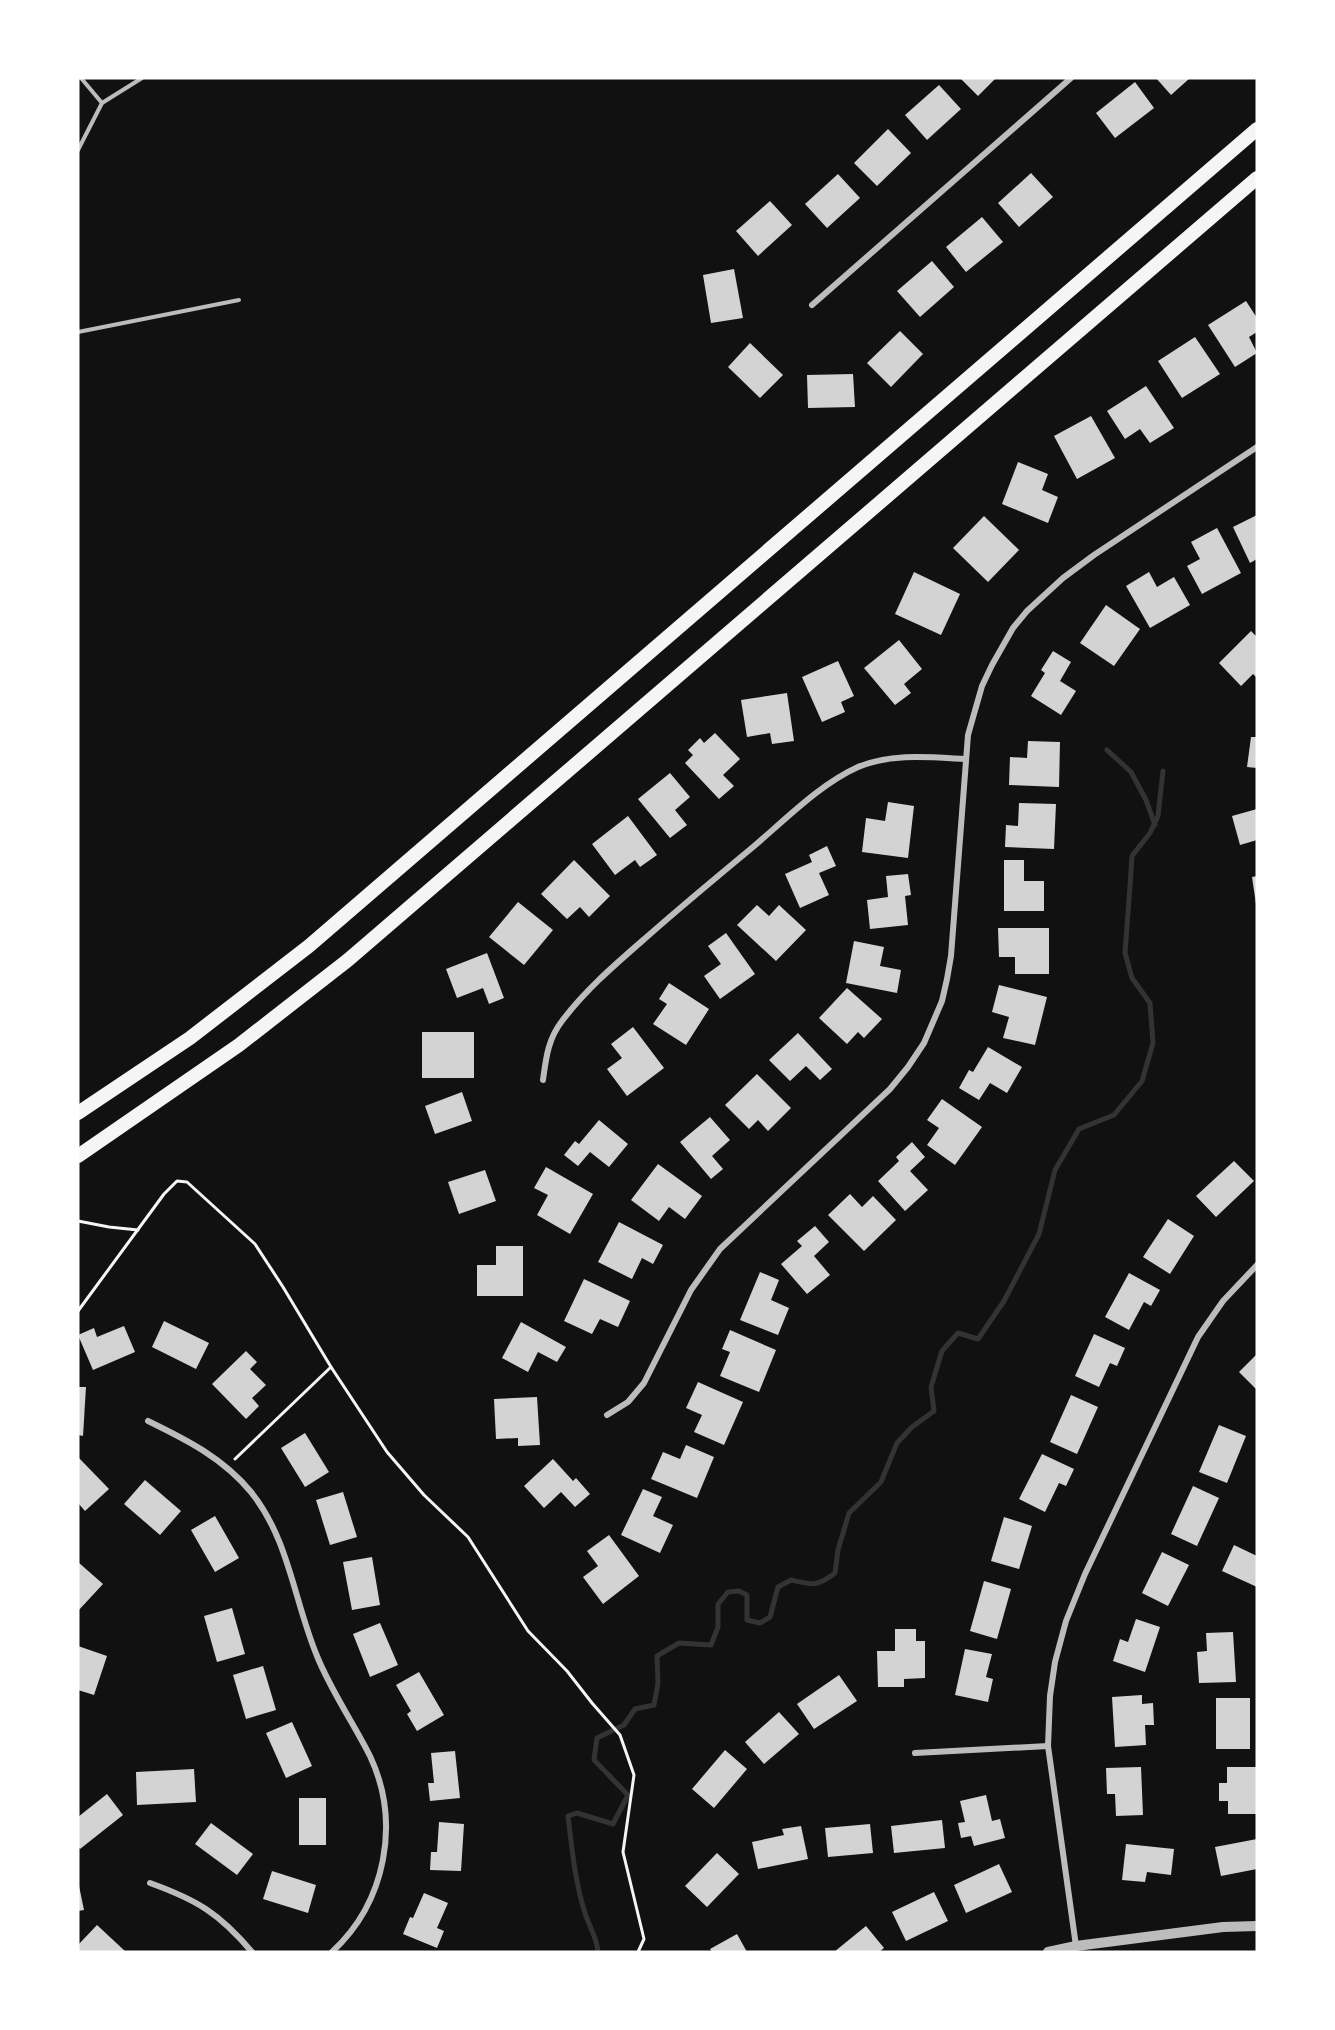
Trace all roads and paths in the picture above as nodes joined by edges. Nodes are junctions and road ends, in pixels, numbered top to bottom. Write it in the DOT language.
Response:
graph roads {
  1 [pos="81,78"];
  2 [pos="142,78"];
  3 [pos="1071,78"];
  4 [pos="102,103"];
  5 [pos="1257,129"];
  6 [pos="78,150"];
  7 [pos="1257,178"];
  8 [pos="239,300"];
  9 [pos="812,305"];
  10 [pos="78,332"];
  11 [pos="1257,447"];
  12 [pos="965,759"];
  13 [pos="543,1080"];
  14 [pos="78,1113"];
  15 [pos="78,1156"];
  16 [pos="78,1221"];
  17 [pos="139,1230"];
  18 [pos="1257,1265"];
  19 [pos="78,1311"];
  20 [pos="331,1367"];
  21 [pos="607,1415"];
  22 [pos="148,1420"];
  23 [pos="227,1468"];
  24 [pos="1048,1746"];
  25 [pos="915,1753"];
  26 [pos="150,1883"];
  27 [pos="1257,1926"];
  28 [pos="1076,1946"];
  29 [pos="252,1952"];
  30 [pos="332,1952"];
  31 [pos="638,1952"];
  32 [pos="1048,1952"];
  1 -- 4 [label="lane"];
  2 -- 4 [label="lane"];
  3 -- 9 [label="street"];
  4 -- 6 [label="lane"];
  5 -- 14 [label="main road"];
  7 -- 15 [label="main road"];
  8 -- 10 [label="lane"];
  11 -- 12 [label="street"];
  12 -- 13 [label="street"];
  12 -- 21 [label="street"];
  16 -- 17 [label="path"];
  17 -- 19 [label="path"];
  17 -- 20 [label="path"];
  18 -- 24 [label="street"];
  20 -- 23 [label="path"];
  20 -- 31 [label="path"];
  22 -- 23 [label="street"];
  23 -- 30 [label="street"];
  24 -- 25 [label="street"];
  24 -- 28 [label="street"];
  26 -- 29 [label="street"];
  27 -- 28 [label="street"];
  28 -- 32 [label="street"];
}
